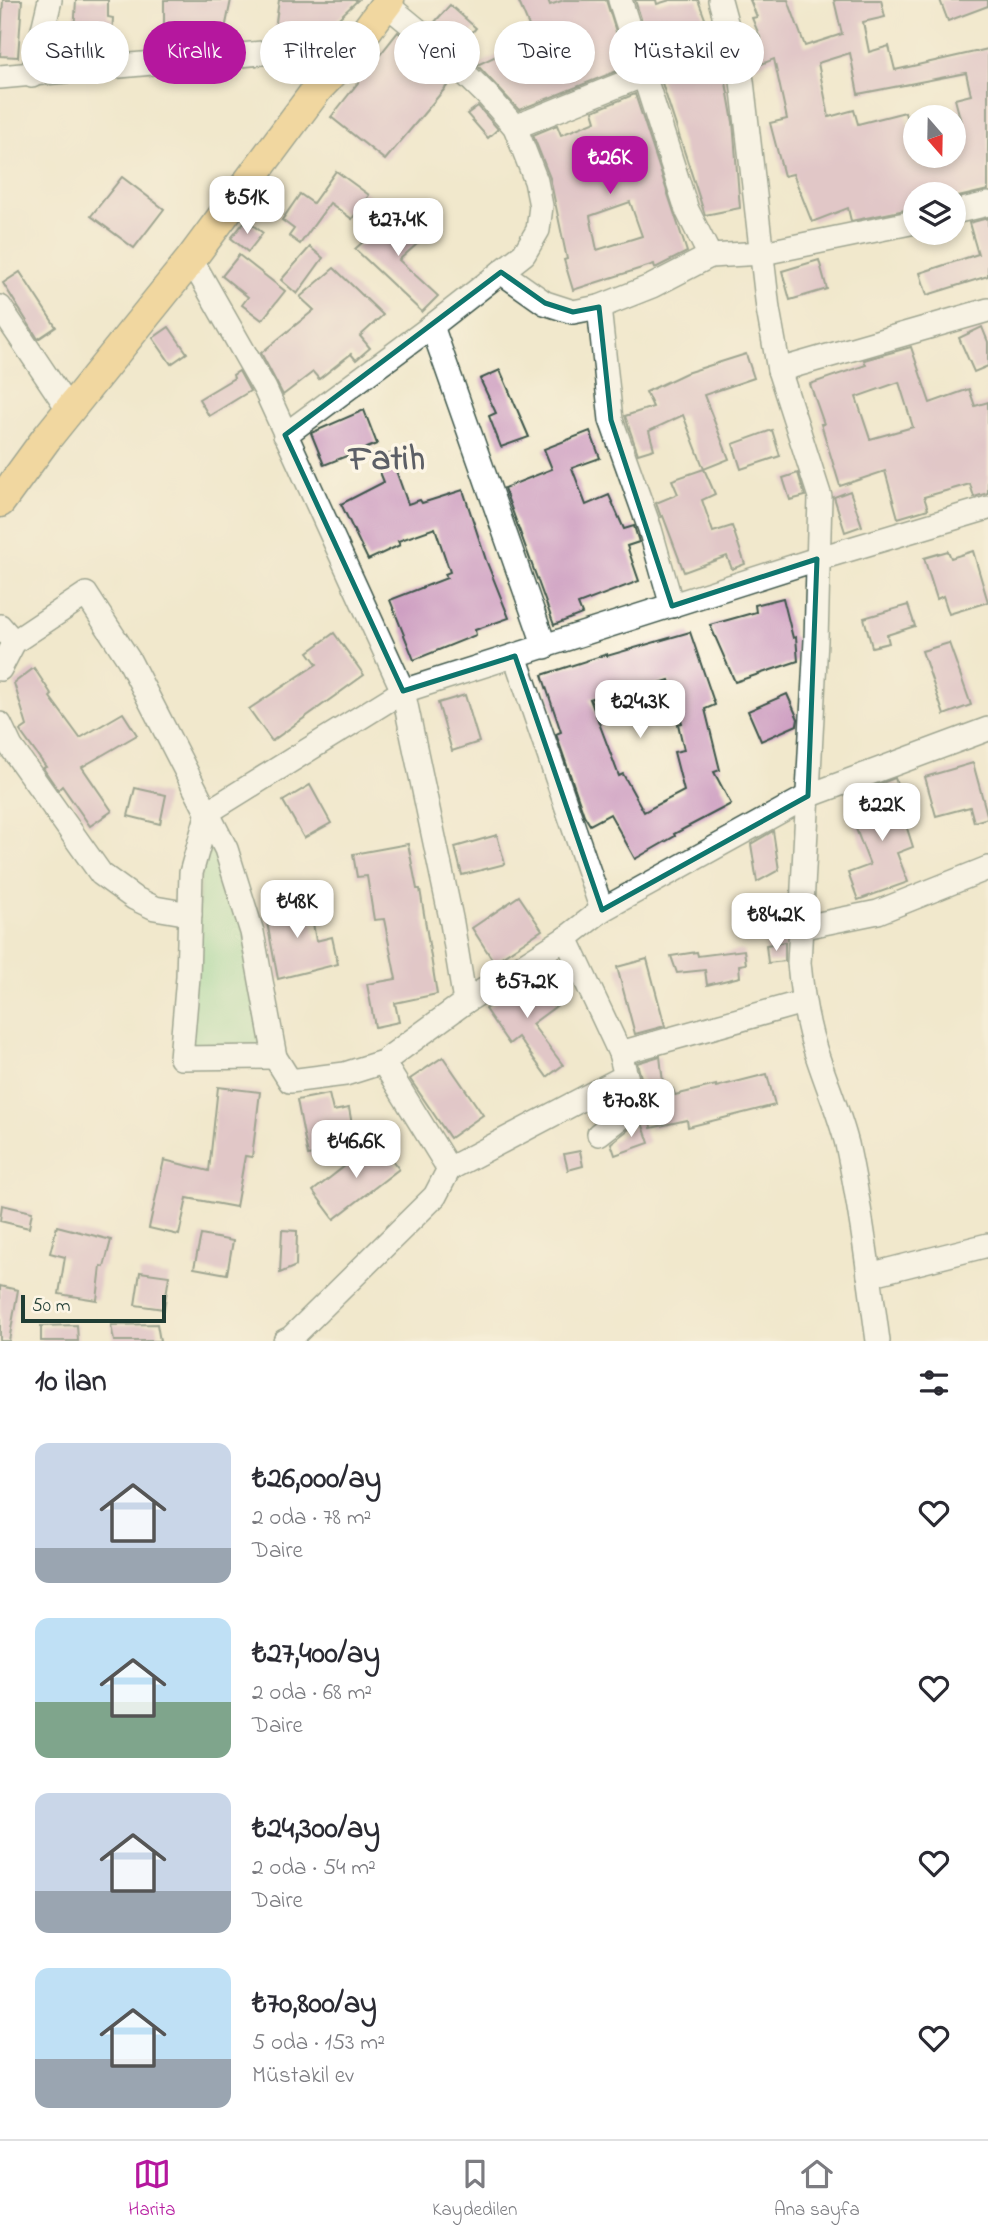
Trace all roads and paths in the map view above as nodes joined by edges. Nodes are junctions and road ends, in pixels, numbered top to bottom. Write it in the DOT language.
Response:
graph roads {
  1 [pos="50,0"];
  2 [pos="620,0"];
  3 [pos="720,0"];
  4 [pos="387,2"];
  5 [pos="45,21"];
  6 [pos="373,21"];
  7 [pos="627,21"];
  8 [pos="260,53"];
  9 [pos="129,66"];
  10 [pos="21,76"];
  11 [pos="0,77"];
  12 [pos="322,84"];
  13 [pos="622,84"];
  14 [pos="647,84"];
  15 [pos="515,127"];
  16 [pos="988,204"];
  17 [pos="966,209"];
  18 [pos="903,224"];
  19 [pos="762,253"];
  20 [pos="710,256"];
  21 [pos="191,258"];
  22 [pos="501,272"];
  23 [pos="0,307"];
  24 [pos="599,307"];
  25 [pos="988,310"];
  26 [pos="432,326"];
  27 [pos="779,370"];
  28 [pos="69,410"];
  29 [pos="285,435"];
  30 [pos="0,502"];
  31 [pos="988,508"];
  32 [pos="817,559"];
  33 [pos="672,606"];
  34 [pos="7,634"];
  35 [pos="545,647"];
  36 [pos="515,656"];
  37 [pos="0,669"];
  38 [pos="403,691"];
  39 [pos="0,724"];
  40 [pos="988,729"];
  41 [pos="808,796"];
  42 [pos="208,812"];
  43 [pos="988,868"];
  44 [pos="602,910"];
  45 [pos="190,914"];
  46 [pos="799,928"];
  47 [pos="566,938"];
  48 [pos="465,1002"];
  49 [pos="803,1003"];
  50 [pos="620,1053"];
  51 [pos="275,1056"];
  52 [pos="383,1062"];
  53 [pos="626,1076"];
  54 [pos="599,1134"];
  55 [pos="449,1169"];
  56 [pos="988,1245"];
  57 [pos="869,1275"];
  58 [pos="285,1341"];
  59 [pos="878,1341"];
  1 -- 5 [label="street"];
  2 -- 7 [label="street"];
  3 -- 19 [label="street"];
  4 -- 6 [label="main road"];
  4 -- 15 [label="street"];
  8 -- 9 [label="street"];
  10 -- 11 [label="street"];
  12 -- 21 [label="main road"];
  13 -- 15 [label="street"];
  14 -- 20 [label="street"];
  15 -- 22 [label="street"];
  16 -- 17 [label="street"];
  18 -- 19 [label="street"];
  19 -- 20 [label="street"];
  19 -- 27 [label="street"];
  20 -- 24 [label="street"];
  21 -- 28 [label="main road"];
  21 -- 29 [label="street"];
  22 -- 24 [label="street"];
  22 -- 26 [label="street"];
  23 -- 28 [label="street"];
  24 -- 33 [label="street"];
  25 -- 27 [label="street"];
  26 -- 29 [label="street"];
  26 -- 35 [label="street"];
  27 -- 32 [label="street"];
  28 -- 30 [label="main road"];
  29 -- 38 [label="street"];
  31 -- 32 [label="street"];
  32 -- 33 [label="street"];
  32 -- 41 [label="street"];
  33 -- 35 [label="street"];
  34 -- 37 [label="street"];
  34 -- 42 [label="street"];
  35 -- 36 [label="street"];
  36 -- 38 [label="street"];
  36 -- 44 [label="street"];
  38 -- 42 [label="street"];
  38 -- 48 [label="street"];
  39 -- 45 [label="street"];
  40 -- 41 [label="street"];
  41 -- 44 [label="street"];
  41 -- 46 [label="street"];
  42 -- 45 [label="street"];
  42 -- 51 [label="street"];
  43 -- 46 [label="street"];
  44 -- 47 [label="street"];
  45 -- 51 [label="street"];
  46 -- 49 [label="street"];
  47 -- 48 [label="street"];
  47 -- 50 [label="street"];
  48 -- 52 [label="street"];
  49 -- 50 [label="street"];
  49 -- 57 [label="street"];
  50 -- 53 [label="street"];
  51 -- 52 [label="street"];
  52 -- 55 [label="street"];
  53 -- 54 [label="street"];
  53 -- 55 [label="street"];
  55 -- 58 [label="street"];
  56 -- 57 [label="street"];
  57 -- 59 [label="street"];
}
